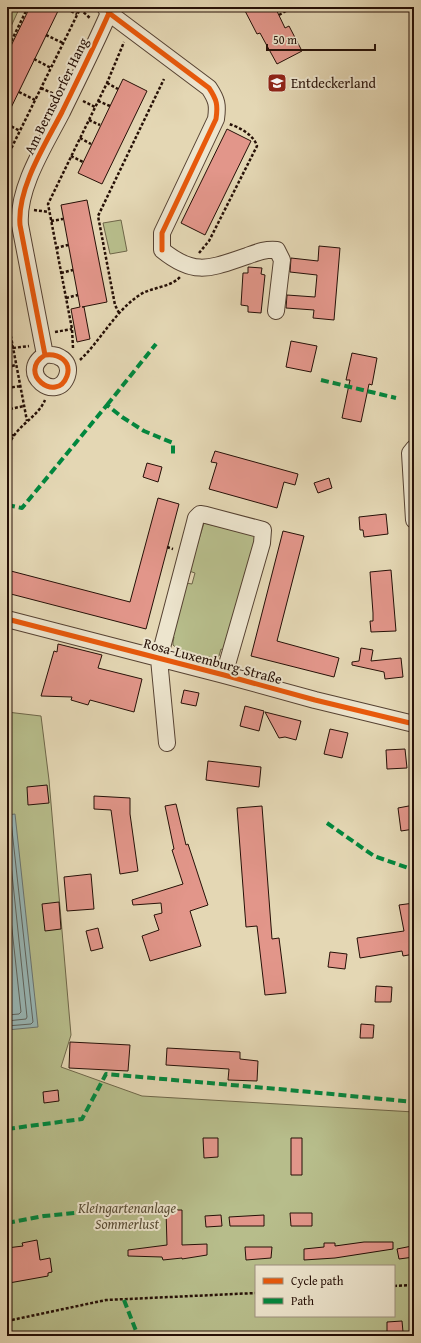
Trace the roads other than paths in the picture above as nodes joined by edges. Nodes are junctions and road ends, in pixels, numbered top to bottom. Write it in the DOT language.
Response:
graph roads {
  1 [pos="107,10"];
  2 [pos="276,311"];
  3 [pos="45,355"];
  4 [pos="414,448"];
  5 [pos="414,520"];
  6 [pos="7,619"];
  7 [pos="159,659"];
  8 [pos="224,675"];
  9 [pos="414,724"];
  10 [pos="167,743"];
  1 -- 2 [label="street, Am Bernsdorfer Hang"];
  1 -- 3 [label="street, Am Bernsdorfer Hang"];
  3 -- 3 [label="street"];
  4 -- 5 [label="street"];
  6 -- 7 [label="street, Rosa-Luxemburg-Straße"];
  7 -- 8 [label="street, Rosa-Luxemburg-Straße"];
  7 -- 8 [label="street, Rosa-Luxemburg-Straße"];
  7 -- 10 [label="street"];
  8 -- 9 [label="street, Rosa-Luxemburg-Straße"];
}
